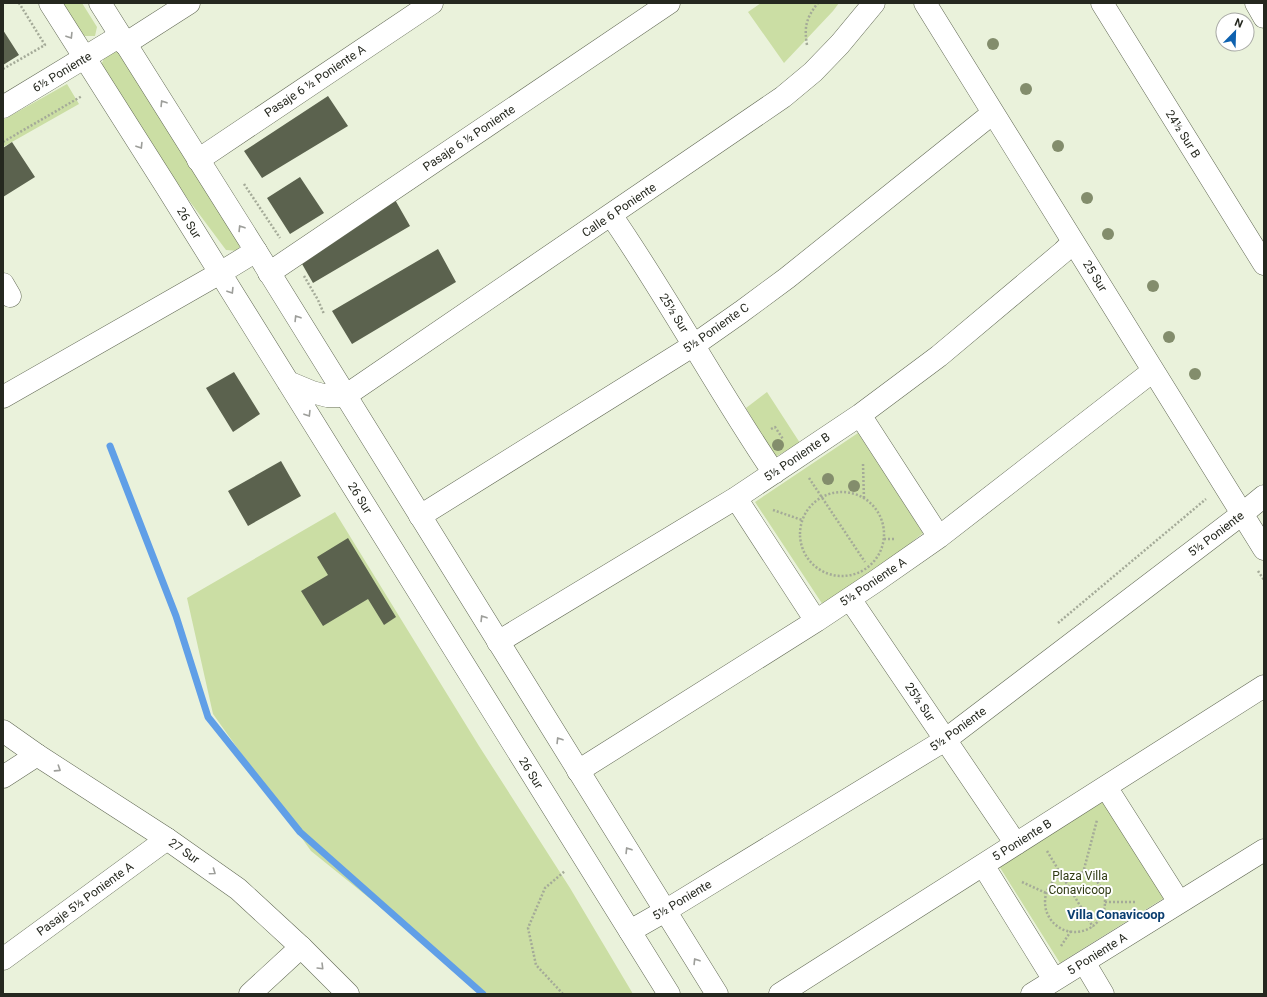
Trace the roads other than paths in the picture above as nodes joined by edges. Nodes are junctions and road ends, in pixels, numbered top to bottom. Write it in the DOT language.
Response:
graph roads {
  1 [pos="50,3"];
  2 [pos="100,3"];
  3 [pos="189,3"];
  4 [pos="432,3"];
  5 [pos="669,3"];
  6 [pos="874,3"];
  7 [pos="925,3"];
  8 [pos="1102,3"];
  9 [pos="1256,3"];
  10 [pos="1264,17"];
  11 [pos="123,40"];
  12 [pos="84,59"];
  13 [pos="3,107"];
  14 [pos="993,113"];
  15 [pos="198,160"];
  16 [pos="611,215"];
  17 [pos="1073,242"];
  18 [pos="256,250"];
  19 [pos="1264,264"];
  20 [pos="220,273"];
  21 [pos="269,273"];
  22 [pos="694,345"];
  23 [pos="1153,371"];
  24 [pos="288,382"];
  25 [pos="345,396"];
  26 [pos="3,397"];
  27 [pos="860,415"];
  28 [pos="774,473"];
  29 [pos="1264,496"];
  30 [pos="736,498"];
  31 [pos="1242,514"];
  32 [pos="420,516"];
  33 [pos="939,537"];
  34 [pos="1264,549"];
  35 [pos="850,599"];
  36 [pos="816,621"];
  37 [pos="498,642"];
  38 [pos="1264,686"];
  39 [pos="3,731"];
  40 [pos="945,740"];
  41 [pos="37,754"];
  42 [pos="578,771"];
  43 [pos="3,777"];
  44 [pos="1106,787"];
  45 [pos="167,840"];
  46 [pos="1016,844"];
  47 [pos="1264,850"];
  48 [pos="983,865"];
  49 [pos="1179,902"];
  50 [pos="665,911"];
  51 [pos="630,931"];
  52 [pos="301,947"];
  53 [pos="3,959"];
  54 [pos="1084,962"];
  55 [pos="1054,980"];
  56 [pos="250,994"];
  57 [pos="348,994"];
  58 [pos="669,994"];
  59 [pos="717,994"];
  60 [pos="780,994"];
  61 [pos="1032,994"];
  62 [pos="1103,994"];
  1 -- 12 [label="street, 26 Sur, one-way"];
  2 -- 11 [label="street"];
  3 -- 11 [label="street, 6½ Poniente"];
  4 -- 15 [label="street, Pasaje 6 ½ Poniente A"];
  5 -- 21 [label="street, Pasaje 6 ½ Poniente"];
  6 -- 16 [label="street, Calle 6 Poniente"];
  7 -- 14 [label="street, 25 Sur"];
  8 -- 19 [label="street, 24½ Sur B"];
  9 -- 10 [label="street"];
  11 -- 12 [label="street, 6½ Poniente"];
  15 -- 11 [label="street, one-way"];
  12 -- 13 [label="street, 6½ Poniente"];
  12 -- 20 [label="street, 26 Sur, one-way"];
  14 -- 17 [label="street, 25 Sur"];
  14 -- 22 [label="street, 5½ Poniente C"];
  18 -- 15 [label="street, one-way"];
  16 -- 22 [label="street, 25½ Sur"];
  16 -- 25 [label="street, Calle 6 Poniente"];
  17 -- 23 [label="street, 25 Sur"];
  17 -- 27 [label="street, 5½ Poniente B"];
  18 -- 20 [label="street"];
  18 -- 21 [label="street"];
  20 -- 24 [label="street, 26 Sur, one-way"];
  20 -- 26 [label="street"];
  25 -- 21 [label="street, one-way"];
  22 -- 28 [label="street, 25½ Sur"];
  22 -- 32 [label="street, 5½ Poniente C"];
  23 -- 31 [label="street, 25 Sur"];
  23 -- 33 [label="street, 5½ Poniente A"];
  24 -- 25 [label="street"];
  24 -- 51 [label="street, 26 Sur, one-way"];
  25 -- 32 [label="street"];
  27 -- 28 [label="street, 5½ Poniente B"];
  27 -- 33 [label="street"];
  28 -- 30 [label="street, 5½ Poniente B"];
  29 -- 31 [label="street, 5½ Poniente"];
  30 -- 36 [label="street"];
  30 -- 37 [label="street, 5½ Poniente B"];
  31 -- 34 [label="street, 25 Sur"];
  31 -- 40 [label="street, 5½ Poniente"];
  37 -- 32 [label="street, one-way"];
  33 -- 35 [label="street, 5½ Poniente A"];
  35 -- 36 [label="street, 5½ Poniente A"];
  35 -- 40 [label="street, 25½ Sur"];
  36 -- 42 [label="street, 5½ Poniente A"];
  42 -- 37 [label="street, one-way"];
  38 -- 44 [label="street, 5 Poniente B"];
  39 -- 41 [label="street, 27 Sur"];
  40 -- 46 [label="street, 25½ Sur"];
  40 -- 50 [label="street, 5½ Poniente"];
  41 -- 43 [label="street"];
  41 -- 45 [label="street, 27 Sur, one-way"];
  50 -- 42 [label="street, one-way"];
  44 -- 46 [label="street, 5 Poniente B"];
  44 -- 49 [label="street"];
  45 -- 52 [label="street, 27 Sur, one-way"];
  45 -- 53 [label="street, Pasaje 5½ Poniente A"];
  46 -- 48 [label="street, 5 Poniente B"];
  47 -- 49 [label="street, 5 Poniente A"];
  48 -- 55 [label="street"];
  48 -- 60 [label="street, 5 Poniente B"];
  49 -- 54 [label="street, 5 Poniente A"];
  50 -- 51 [label="street, 5½ Poniente"];
  59 -- 50 [label="street, one-way"];
  51 -- 58 [label="street, 26 Sur"];
  52 -- 56 [label="street"];
  52 -- 57 [label="street, 27 Sur, one-way"];
  54 -- 55 [label="street, 5 Poniente A"];
  54 -- 62 [label="street"];
  55 -- 61 [label="street, 5 Poniente A"];
}
